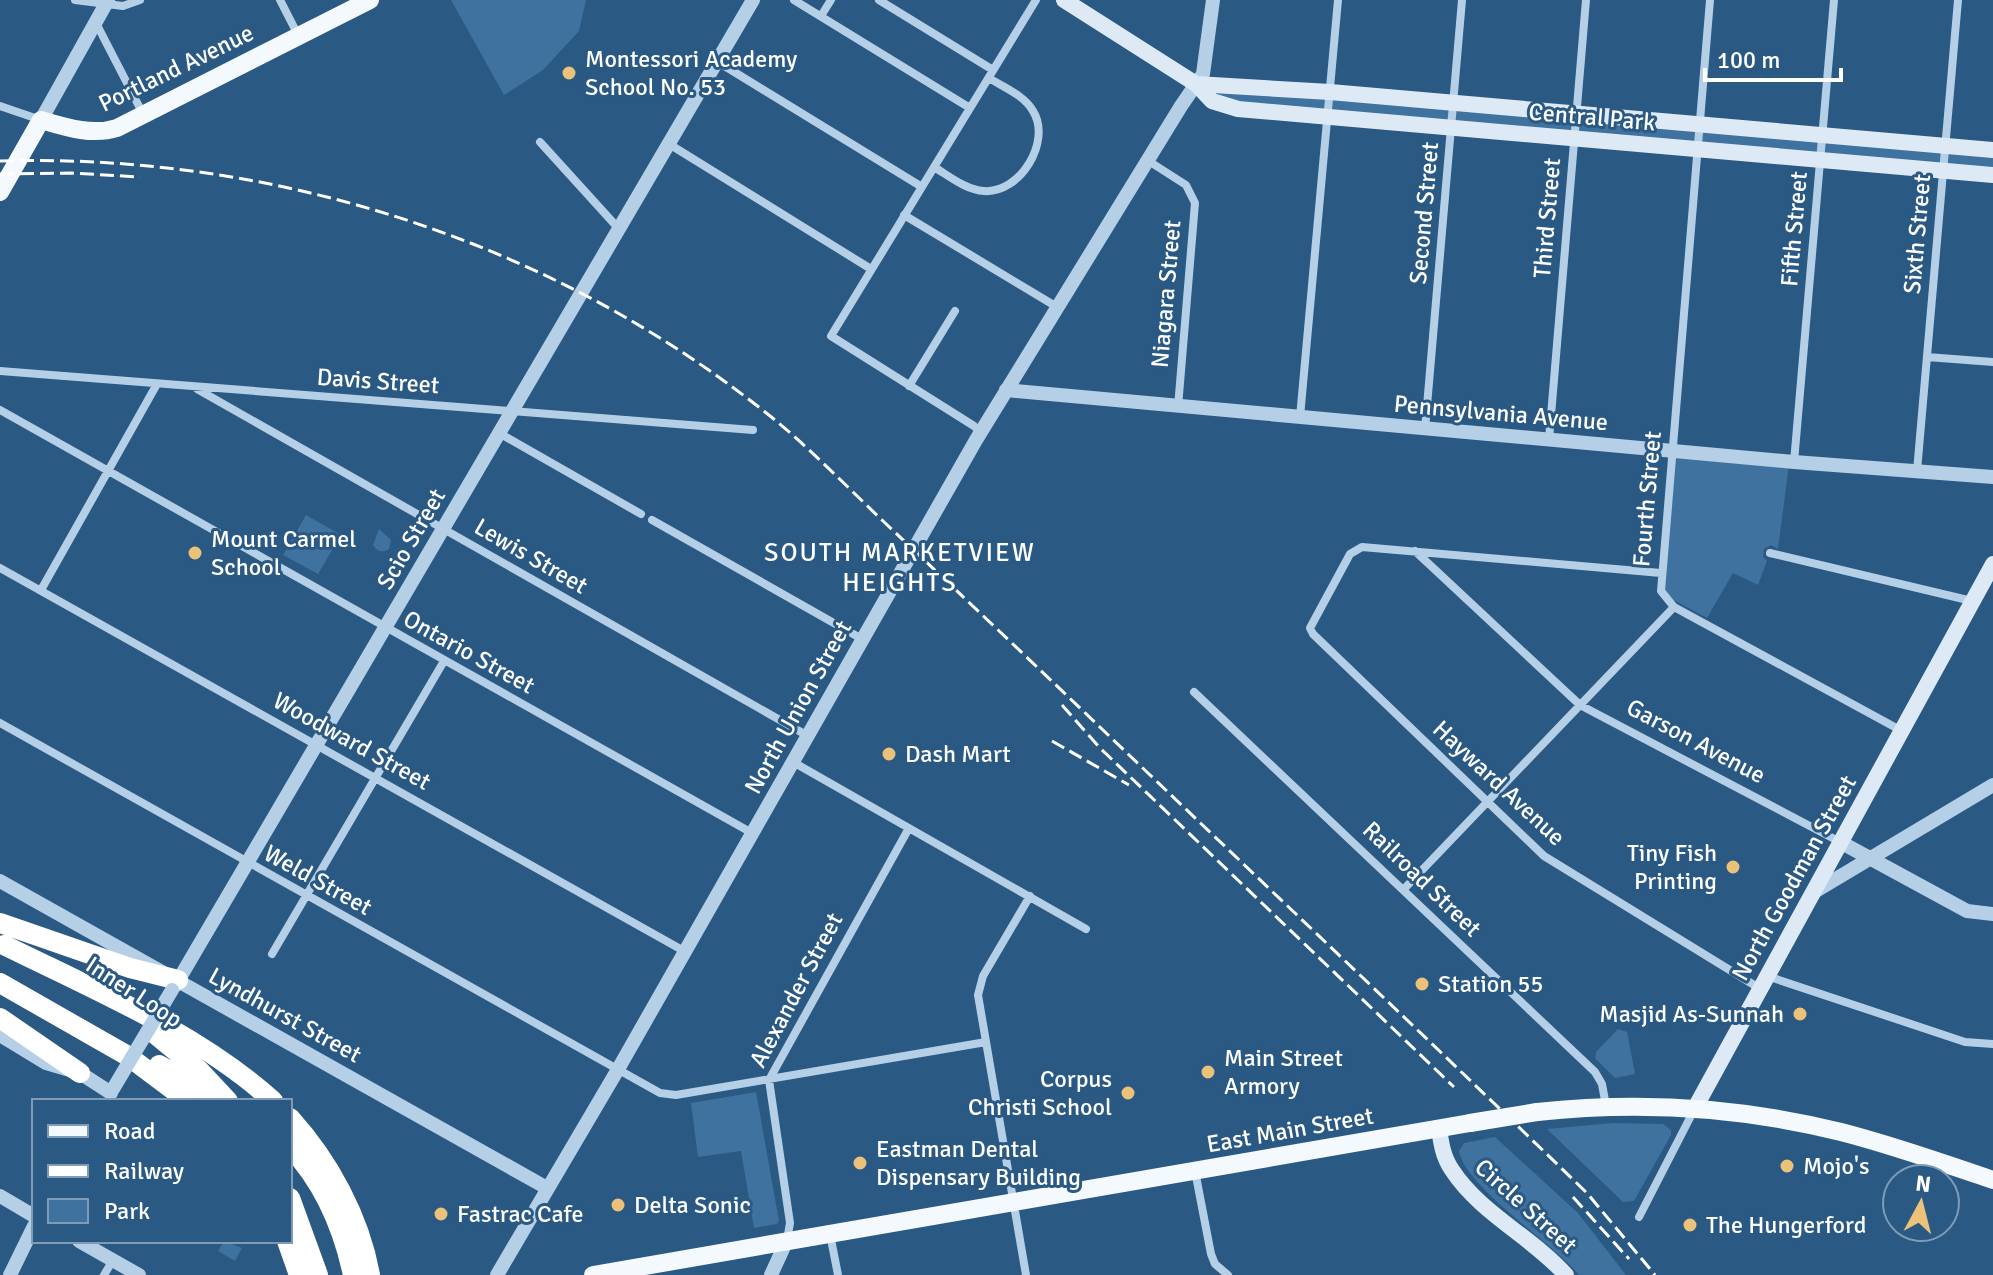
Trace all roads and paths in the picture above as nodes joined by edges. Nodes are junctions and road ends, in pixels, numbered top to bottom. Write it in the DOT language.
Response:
graph roads {
  1 [pos="75,0"];
  2 [pos="140,0"];
  3 [pos="280,0"];
  4 [pos="370,0"];
  5 [pos="753,0"];
  6 [pos="794,0"];
  7 [pos="831,0"];
  8 [pos="879,0"];
  9 [pos="1036,0"];
  10 [pos="1064,0"];
  11 [pos="1213,0"];
  12 [pos="1338,0"];
  13 [pos="1462,0"];
  14 [pos="1586,0"];
  15 [pos="1710,0"];
  16 [pos="1834,0"];
  17 [pos="1958,0"];
  18 [pos="107,1"];
  19 [pos="821,16"];
  20 [pos="95,22"];
  21 [pos="298,35"];
  22 [pos="718,62"];
  23 [pos="991,74"];
  24 [pos="1196,84"];
  25 [pos="1330,92"];
  26 [pos="1453,104"];
  27 [pos="0,106"];
  28 [pos="970,108"];
  29 [pos="1576,114"];
  30 [pos="143,115"];
  31 [pos="1328,117"];
  32 [pos="41,120"];
  33 [pos="1699,123"];
  34 [pos="1451,129"];
  35 [pos="1822,135"];
  36 [pos="1574,140"];
  37 [pos="540,142"];
  38 [pos="669,144"];
  39 [pos="1945,146"];
  40 [pos="1993,150"];
  41 [pos="1697,151"];
  42 [pos="1147,160"];
  43 [pos="1820,161"];
  44 [pos="934,167"];
  45 [pos="1943,171"];
  46 [pos="1993,175"];
  47 [pos="922,187"];
  48 [pos="0,192"];
  49 [pos="904,215"];
  50 [pos="619,229"];
  51 [pos="871,269"];
  52 [pos="1057,307"];
  53 [pos="955,311"];
  54 [pos="1927,357"];
  55 [pos="1993,362"];
  56 [pos="0,371"];
  57 [pos="157,384"];
  58 [pos="909,386"];
  59 [pos="194,387"];
  60 [pos="1006,390"];
  61 [pos="1178,407"];
  62 [pos="0,410"];
  63 [pos="512,411"];
  64 [pos="1300,418"];
  65 [pos="1425,429"];
  66 [pos="753,430"];
  67 [pos="499,433"];
  68 [pos="981,433"];
  69 [pos="1549,439"];
  70 [pos="1671,450"];
  71 [pos="1794,462"];
  72 [pos="107,470"];
  73 [pos="1917,471"];
  74 [pos="1993,477"];
  75 [pos="641,514"];
  76 [pos="652,520"];
  77 [pos="443,529"];
  78 [pos="1415,551"];
  79 [pos="1770,553"];
  80 [pos="1993,564"];
  81 [pos="0,568"];
  82 [pos="1661,573"];
  83 [pos="41,590"];
  84 [pos="1972,601"];
  85 [pos="1674,607"];
  86 [pos="385,627"];
  87 [pos="862,639"];
  88 [pos="444,661"];
  89 [pos="1194,692"];
  90 [pos="1580,705"];
  91 [pos="0,723"];
  92 [pos="1902,732"];
  93 [pos="808,736"];
  94 [pos="317,744"];
  95 [pos="793,762"];
  96 [pos="375,777"];
  97 [pos="1993,785"];
  98 [pos="1488,802"];
  99 [pos="909,828"];
  100 [pos="752,833"];
  101 [pos="1842,843"];
  102 [pos="1871,859"];
  103 [pos="248,863"];
  104 [pos="0,881"];
  105 [pos="1404,889"];
  106 [pos="1814,892"];
  107 [pos="306,895"];
  108 [pos="1030,896"];
  109 [pos="1993,914"];
  110 [pos="0,923"];
  111 [pos="1086,929"];
  112 [pos="2,944"];
  113 [pos="684,951"];
  114 [pos="272,954"];
  115 [pos="1763,982"];
  116 [pos="0,983"];
  117 [pos="175,985"];
  118 [pos="0,1018"];
  119 [pos="0,1035"];
  120 [pos="986,1042"];
  121 [pos="1993,1044"];
  122 [pos="617,1071"];
  123 [pos="80,1073"];
  124 [pos="769,1080"];
  125 [pos="188,1091"];
  126 [pos="110,1094"];
  127 [pos="218,1099"];
  128 [pos="224,1099"];
  129 [pos="271,1099"];
  130 [pos="1606,1106"];
  131 [pos="1695,1108"];
  132 [pos="292,1120"];
  133 [pos="1439,1128"];
  134 [pos="292,1149"];
  135 [pos="1195,1170"];
  136 [pos="1993,1180"];
  137 [pos="547,1188"];
  138 [pos="0,1196"];
  139 [pos="1012,1202"];
  140 [pos="292,1204"];
  141 [pos="32,1215"];
  142 [pos="1639,1217"];
  143 [pos="32,1230"];
  144 [pos="830,1233"];
  145 [pos="787,1240"];
  146 [pos="83,1243"];
  147 [pos="288,1243"];
  148 [pos="113,1260"];
  149 [pos="10,1275"];
  150 [pos="104,1275"];
  151 [pos="139,1275"];
  152 [pos="299,1275"];
  153 [pos="318,1275"];
  154 [pos="353,1275"];
  155 [pos="370,1275"];
  156 [pos="497,1275"];
  157 [pos="593,1275"];
  158 [pos="771,1275"];
  159 [pos="838,1275"];
  160 [pos="1026,1275"];
  161 [pos="1228,1275"];
  162 [pos="1566,1275"];
  1 -- 18 [label="street"];
  2 -- 18 [label="street"];
  3 -- 21 [label="street"];
  4 -- 21 [label="main road, Portland Avenue"];
  5 -- 22 [label="street, Scio Street"];
  6 -- 19 [label="street"];
  7 -- 19 [label="street"];
  8 -- 23 [label="street"];
  9 -- 23 [label="street"];
  10 -- 24 [label="main road, Central Park"];
  11 -- 24 [label="street"];
  12 -- 25 [label="street"];
  13 -- 26 [label="street, Second Street"];
  14 -- 29 [label="street, Third Street"];
  15 -- 33 [label="street, Fourth Street"];
  16 -- 35 [label="street, Fifth Street"];
  17 -- 39 [label="street, Sixth Street"];
  18 -- 20 [label="street"];
  19 -- 28 [label="street"];
  20 -- 30 [label="street"];
  20 -- 32 [label="street"];
  21 -- 30 [label="main road, Portland Avenue"];
  22 -- 38 [label="street, Scio Street"];
  22 -- 47 [label="street"];
  23 -- 28 [label="street"];
  23 -- 44 [label="street"];
  24 -- 25 [label="main road, Central Park"];
  24 -- 31 [label="main road, Central Park"];
  24 -- 42 [label="street, North Union Street"];
  25 -- 26 [label="main road, Central Park"];
  25 -- 31 [label="street"];
  26 -- 29 [label="main road, Central Park"];
  26 -- 34 [label="street, Second Street"];
  27 -- 32 [label="street"];
  28 -- 44 [label="street"];
  29 -- 33 [label="main road, Central Park"];
  29 -- 36 [label="street, Third Street"];
  30 -- 32 [label="main road, Portland Avenue"];
  31 -- 34 [label="main road, Central Park"];
  31 -- 64 [label="street"];
  32 -- 48 [label="main road"];
  33 -- 35 [label="main road, Central Park"];
  33 -- 41 [label="street, Fourth Street"];
  34 -- 36 [label="main road, Central Park"];
  34 -- 65 [label="street, Second Street"];
  35 -- 39 [label="main road, Central Park"];
  35 -- 43 [label="street, Fifth Street"];
  36 -- 41 [label="main road, Central Park"];
  36 -- 69 [label="street, Third Street"];
  37 -- 50 [label="street"];
  38 -- 50 [label="street, Scio Street"];
  38 -- 51 [label="street"];
  39 -- 40 [label="main road, Central Park"];
  39 -- 45 [label="street, Sixth Street"];
  41 -- 43 [label="main road, Central Park"];
  41 -- 70 [label="street, Fourth Street"];
  42 -- 52 [label="street, North Union Street"];
  42 -- 61 [label="street, Niagara Street"];
  43 -- 45 [label="main road, Central Park"];
  43 -- 71 [label="street, Fifth Street"];
  44 -- 47 [label="street"];
  45 -- 46 [label="main road, Central Park"];
  45 -- 54 [label="street, Sixth Street"];
  47 -- 49 [label="street"];
  49 -- 51 [label="street"];
  49 -- 52 [label="street"];
  50 -- 63 [label="street, Scio Street"];
  51 -- 58 [label="street"];
  52 -- 60 [label="street, North Union Street"];
  53 -- 58 [label="street"];
  54 -- 55 [label="street"];
  54 -- 73 [label="street, Sixth Street"];
  56 -- 57 [label="street, Davis Street"];
  57 -- 59 [label="street, Davis Street"];
  57 -- 72 [label="street"];
  58 -- 68 [label="street"];
  59 -- 63 [label="street, Davis Street"];
  59 -- 77 [label="street, Lewis Street"];
  60 -- 61 [label="street, Pennsylvania Avenue"];
  60 -- 68 [label="street, North Union Street"];
  61 -- 64 [label="street, Pennsylvania Avenue"];
  62 -- 72 [label="street, Ontario Street"];
  63 -- 66 [label="street, Davis Street"];
  63 -- 67 [label="street, Scio Street"];
  64 -- 65 [label="street, Pennsylvania Avenue"];
  65 -- 69 [label="street, Pennsylvania Avenue"];
  67 -- 75 [label="street"];
  67 -- 77 [label="street, Scio Street"];
  68 -- 87 [label="street, North Union Street"];
  69 -- 70 [label="street, Pennsylvania Avenue"];
  70 -- 71 [label="street, Pennsylvania Avenue"];
  70 -- 82 [label="street, Fourth Street"];
  71 -- 73 [label="street, Pennsylvania Avenue"];
  72 -- 83 [label="street"];
  72 -- 86 [label="street, Ontario Street"];
  73 -- 74 [label="street, Pennsylvania Avenue"];
  76 -- 87 [label="street"];
  77 -- 86 [label="street, Scio Street"];
  77 -- 93 [label="street, Lewis Street"];
  78 -- 82 [label="street"];
  78 -- 90 [label="street, Garson Avenue"];
  78 -- 98 [label="street, Hayward Avenue"];
  79 -- 84 [label="street"];
  80 -- 84 [label="main road, North Goodman Street"];
  81 -- 83 [label="street, Woodward Street"];
  82 -- 85 [label="street, Fourth Street"];
  83 -- 94 [label="street, Woodward Street"];
  84 -- 92 [label="main road, North Goodman Street"];
  85 -- 90 [label="street"];
  85 -- 92 [label="street"];
  86 -- 88 [label="street, Ontario Street"];
  86 -- 94 [label="street, Scio Street"];
  87 -- 93 [label="street, North Union Street"];
  88 -- 96 [label="street"];
  88 -- 100 [label="street, Ontario Street"];
  89 -- 105 [label="street, Railroad Street"];
  90 -- 98 [label="street"];
  90 -- 101 [label="street, Garson Avenue"];
  91 -- 103 [label="street, Weld Street"];
  92 -- 101 [label="main road, North Goodman Street"];
  93 -- 95 [label="street, North Union Street"];
  94 -- 96 [label="street, Woodward Street"];
  94 -- 103 [label="street, Scio Street"];
  95 -- 99 [label="street"];
  95 -- 100 [label="street, North Union Street"];
  96 -- 107 [label="street"];
  96 -- 113 [label="street, Woodward Street"];
  97 -- 102 [label="street"];
  98 -- 105 [label="street"];
  98 -- 115 [label="street, Hayward Avenue"];
  99 -- 108 [label="street"];
  99 -- 124 [label="street, Alexander Street"];
  100 -- 113 [label="street, North Union Street"];
  101 -- 102 [label="street, Garson Avenue"];
  101 -- 106 [label="main road, North Goodman Street"];
  102 -- 106 [label="street"];
  102 -- 109 [label="street, Garson Avenue"];
  103 -- 107 [label="street, Weld Street"];
  103 -- 117 [label="street, Scio Street"];
  104 -- 117 [label="street, Lyndhurst Street"];
  105 -- 130 [label="street, Railroad Street"];
  106 -- 115 [label="main road, North Goodman Street"];
  107 -- 114 [label="street"];
  107 -- 122 [label="street, Weld Street"];
  108 -- 111 [label="street"];
  108 -- 120 [label="street"];
  110 -- 117 [label="highway"];
  112 -- 128 [label="highway, Inner Loop"];
  112 -- 129 [label="highway"];
  113 -- 122 [label="street, North Union Street"];
  115 -- 121 [label="street, Hayward Avenue"];
  115 -- 131 [label="main road, North Goodman Street"];
  116 -- 125 [label="highway"];
  117 -- 126 [label="street, Scio Street, bridge"];
  117 -- 137 [label="street, Lyndhurst Street"];
  118 -- 123 [label="highway"];
  119 -- 123 [label="street"];
  120 -- 124 [label="street, Weld Street"];
  120 -- 139 [label="street"];
  122 -- 124 [label="street, Weld Street"];
  122 -- 137 [label="street, North Union Street"];
  123 -- 126 [label="street"];
  124 -- 145 [label="street, Alexander Street"];
  125 -- 127 [label="highway"];
  130 -- 131 [label="main road, East Main Street"];
  130 -- 133 [label="main road, East Main Street, bridge"];
  131 -- 136 [label="main road, East Main Street"];
  131 -- 142 [label="street, North Goodman Street"];
  132 -- 155 [label="highway"];
  133 -- 135 [label="main road, East Main Street"];
  133 -- 162 [label="main road, Circle Street"];
  134 -- 154 [label="highway"];
  135 -- 139 [label="main road, East Main Street"];
  135 -- 161 [label="street"];
  137 -- 156 [label="street, North Union Street"];
  138 -- 141 [label="street"];
  139 -- 144 [label="main road, East Main Street"];
  139 -- 160 [label="street"];
  140 -- 153 [label="highway"];
  143 -- 149 [label="street"];
  144 -- 145 [label="main road, East Main Street"];
  144 -- 159 [label="street"];
  145 -- 157 [label="main road, East Main Street"];
  145 -- 158 [label="street, Alexander Street"];
  146 -- 148 [label="street"];
  147 -- 152 [label="highway"];
  148 -- 150 [label="street"];
  148 -- 151 [label="street"];
}
